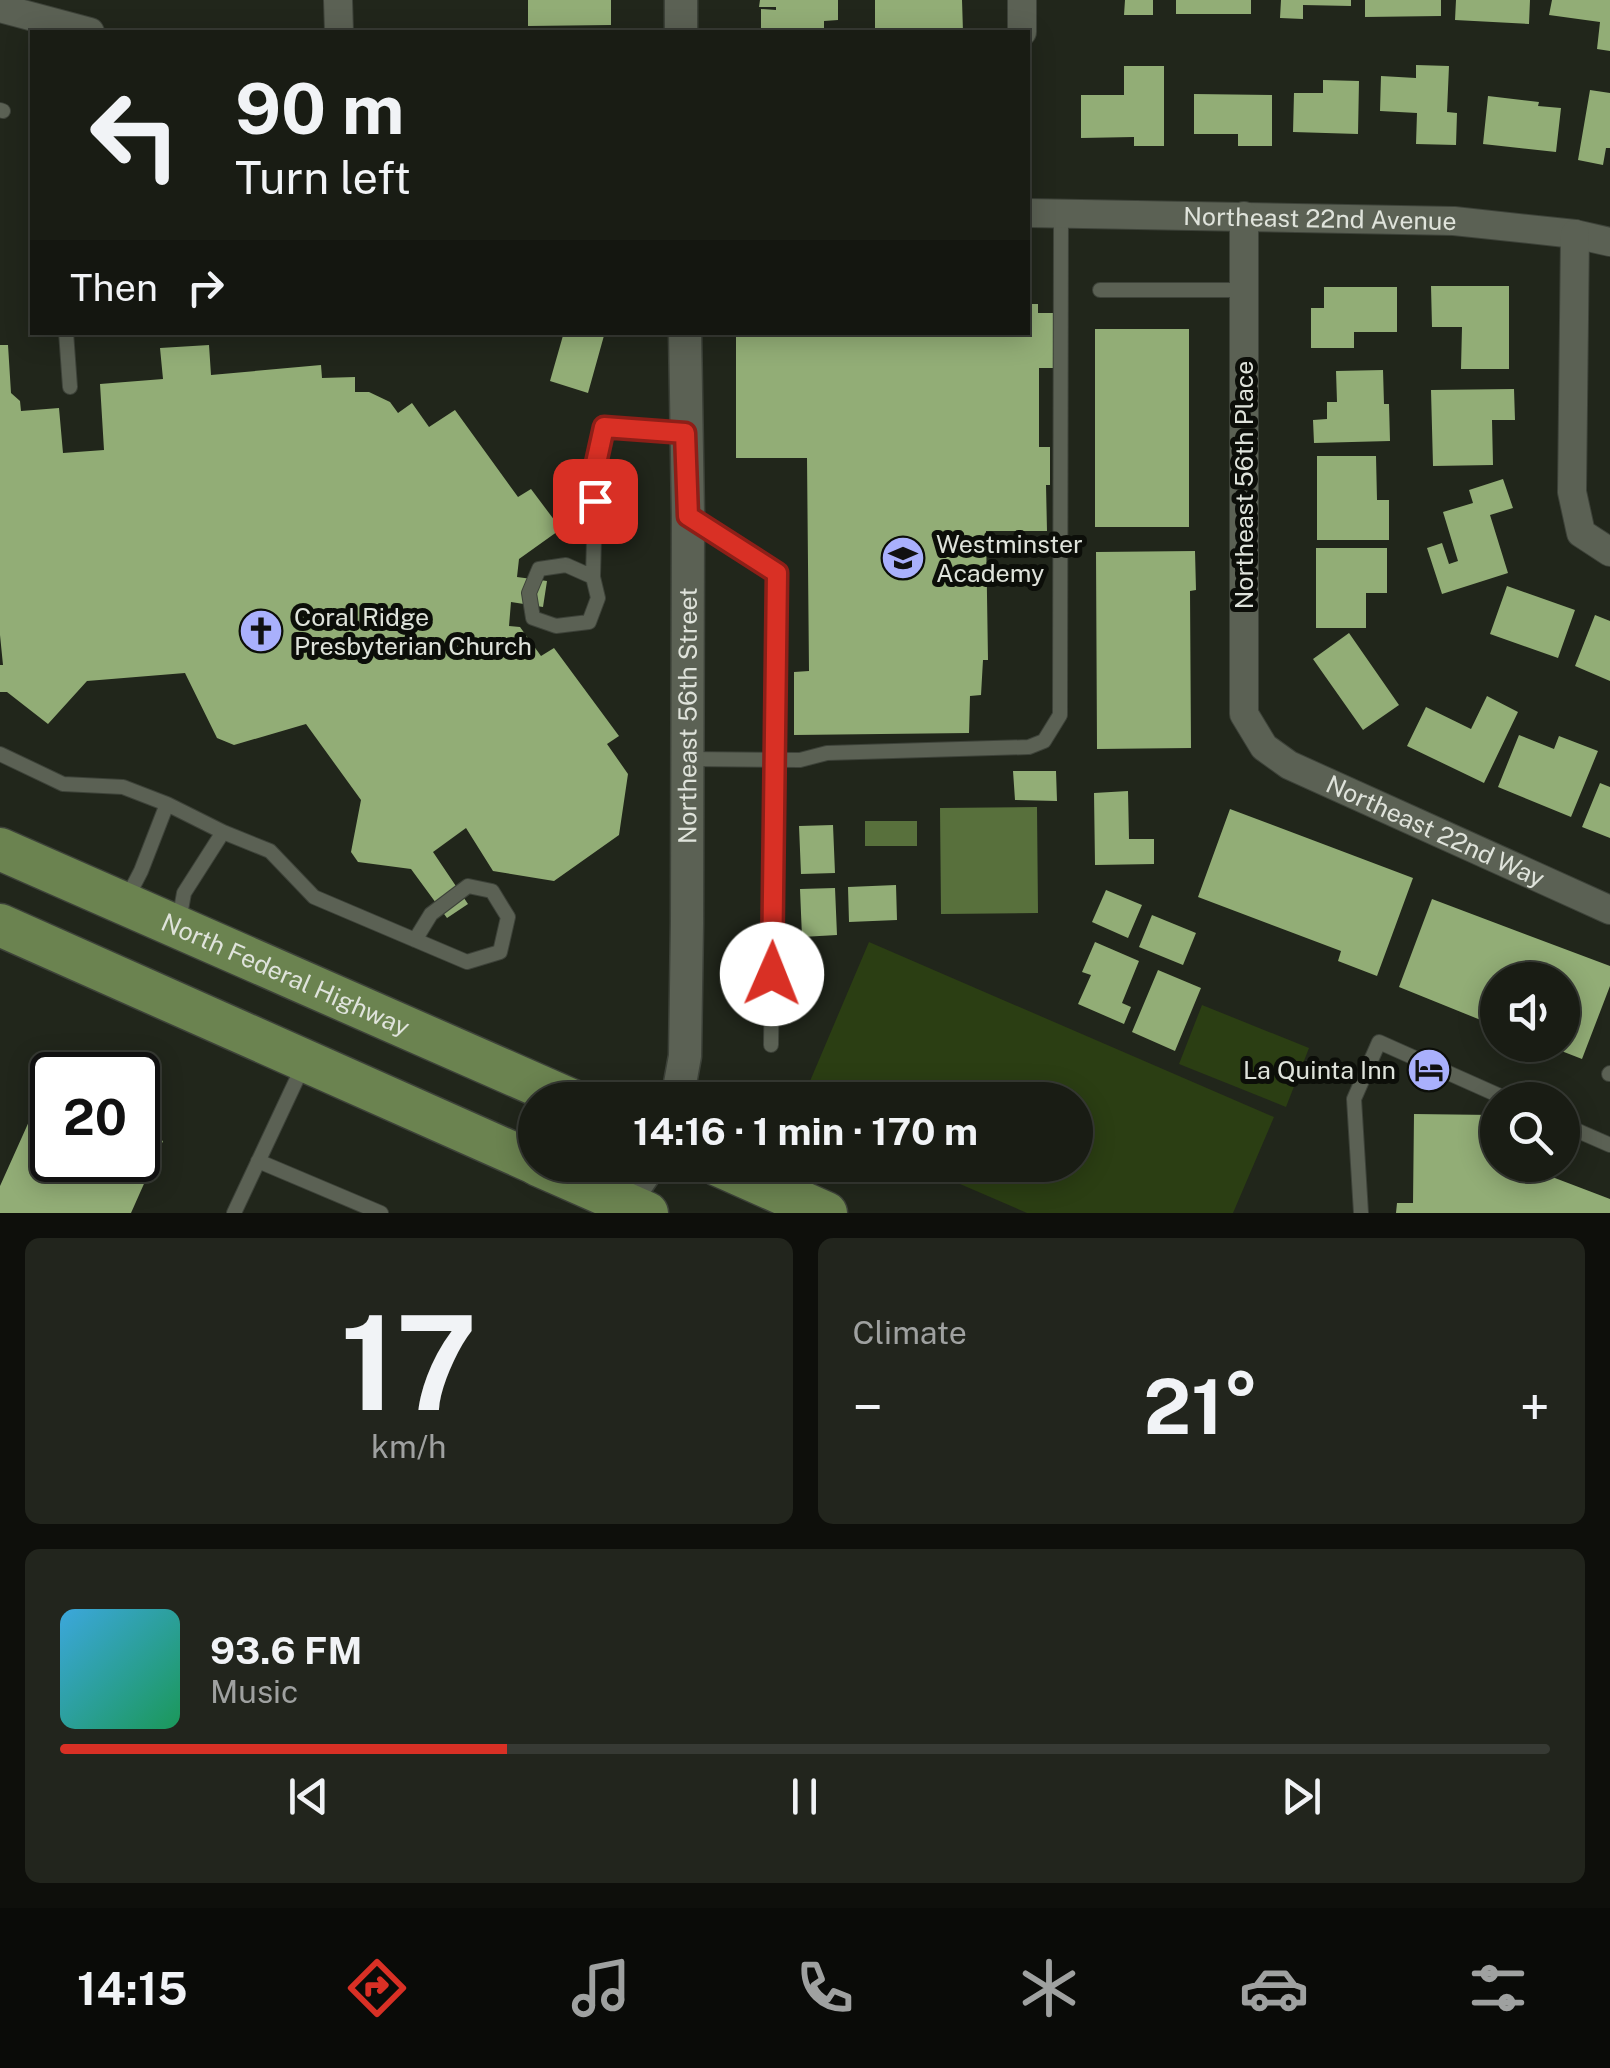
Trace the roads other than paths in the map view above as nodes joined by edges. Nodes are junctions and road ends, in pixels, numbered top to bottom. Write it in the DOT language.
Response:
graph roads {
  1 [pos="338,0"];
  2 [pos="681,0"];
  3 [pos="1022,0"];
  4 [pos="0,8"];
  5 [pos="82,30"];
  6 [pos="339,30"];
  7 [pos="682,30"];
  8 [pos="1022,30"];
  9 [pos="1030,213"];
  10 [pos="1061,214"];
  11 [pos="1244,216"];
  12 [pos="1575,234"];
  13 [pos="1610,242"];
  14 [pos="1100,290"];
  15 [pos="1244,290"];
  16 [pos="66,335"];
  17 [pos="685,335"];
  18 [pos="70,387"];
  19 [pos="685,433"];
  20 [pos="688,516"];
  21 [pos="1610,552"];
  22 [pos="593,577"];
  23 [pos="1264,747"];
  24 [pos="0,754"];
  25 [pos="686,759"];
  26 [pos="776,760"];
  27 [pos="167,804"];
  28 [pos="223,832"];
  29 [pos="0,849"];
  30 [pos="124,902"];
  31 [pos="1610,910"];
  32 [pos="0,925"];
  33 [pos="178,926"];
  34 [pos="415,940"];
  35 [pos="772,1045"];
  36 [pos="305,1061"];
  37 [pos="530,1082"];
  38 [pos="680,1082"];
  39 [pos="1480,1087"];
  40 [pos="1580,1132"];
  41 [pos="1610,1145"];
  42 [pos="518,1156"];
  43 [pos="258,1161"];
  44 [pos="573,1182"];
  45 [pos="642,1182"];
  46 [pos="756,1182"];
  47 [pos="629,1210"];
  48 [pos="234,1213"];
  49 [pos="381,1213"];
  50 [pos="826,1213"];
  51 [pos="1361,1213"];
  1 -- 6 [label="street"];
  2 -- 7 [label="street"];
  3 -- 8 [label="street"];
  4 -- 5 [label="street"];
  9 -- 10 [label="street, Northeast 22nd Avenue"];
  10 -- 11 [label="street, Northeast 22nd Avenue"];
  10 -- 26 [label="lane"];
  11 -- 12 [label="street, Northeast 22nd Avenue"];
  11 -- 15 [label="street, Northeast 56th Place"];
  12 -- 13 [label="street, Northeast 22nd Avenue"];
  12 -- 21 [label="street"];
  14 -- 15 [label="lane"];
  15 -- 23 [label="street, Northeast 56th Place"];
  16 -- 18 [label="lane"];
  17 -- 19 [label="street, Northeast 56th Street"];
  19 -- 20 [label="street, Northeast 56th Street"];
  19 -- 22 [label="lane"];
  20 -- 25 [label="street, Northeast 56th Street"];
  20 -- 26 [label="lane"];
  22 -- 22 [label="lane"];
  23 -- 31 [label="street, Northeast 22nd Way"];
  24 -- 27 [label="lane"];
  25 -- 26 [label="lane"];
  25 -- 38 [label="street, Northeast 56th Street"];
  26 -- 35 [label="lane"];
  27 -- 28 [label="lane"];
  27 -- 30 [label="lane"];
  28 -- 33 [label="lane"];
  28 -- 34 [label="lane"];
  29 -- 30 [label="main road, North Federal Highway"];
  30 -- 33 [label="main road, North Federal Highway"];
  32 -- 36 [label="main road"];
  33 -- 37 [label="main road, North Federal Highway"];
  34 -- 34 [label="lane"];
  36 -- 42 [label="main road"];
  36 -- 43 [label="lane"];
  39 -- 51 [label="lane"];
  40 -- 41 [label="lane"];
  43 -- 48 [label="lane"];
  43 -- 49 [label="lane"];
  44 -- 47 [label="main road"];
  45 -- 47 [label="street"];
  46 -- 50 [label="main road"];
}
